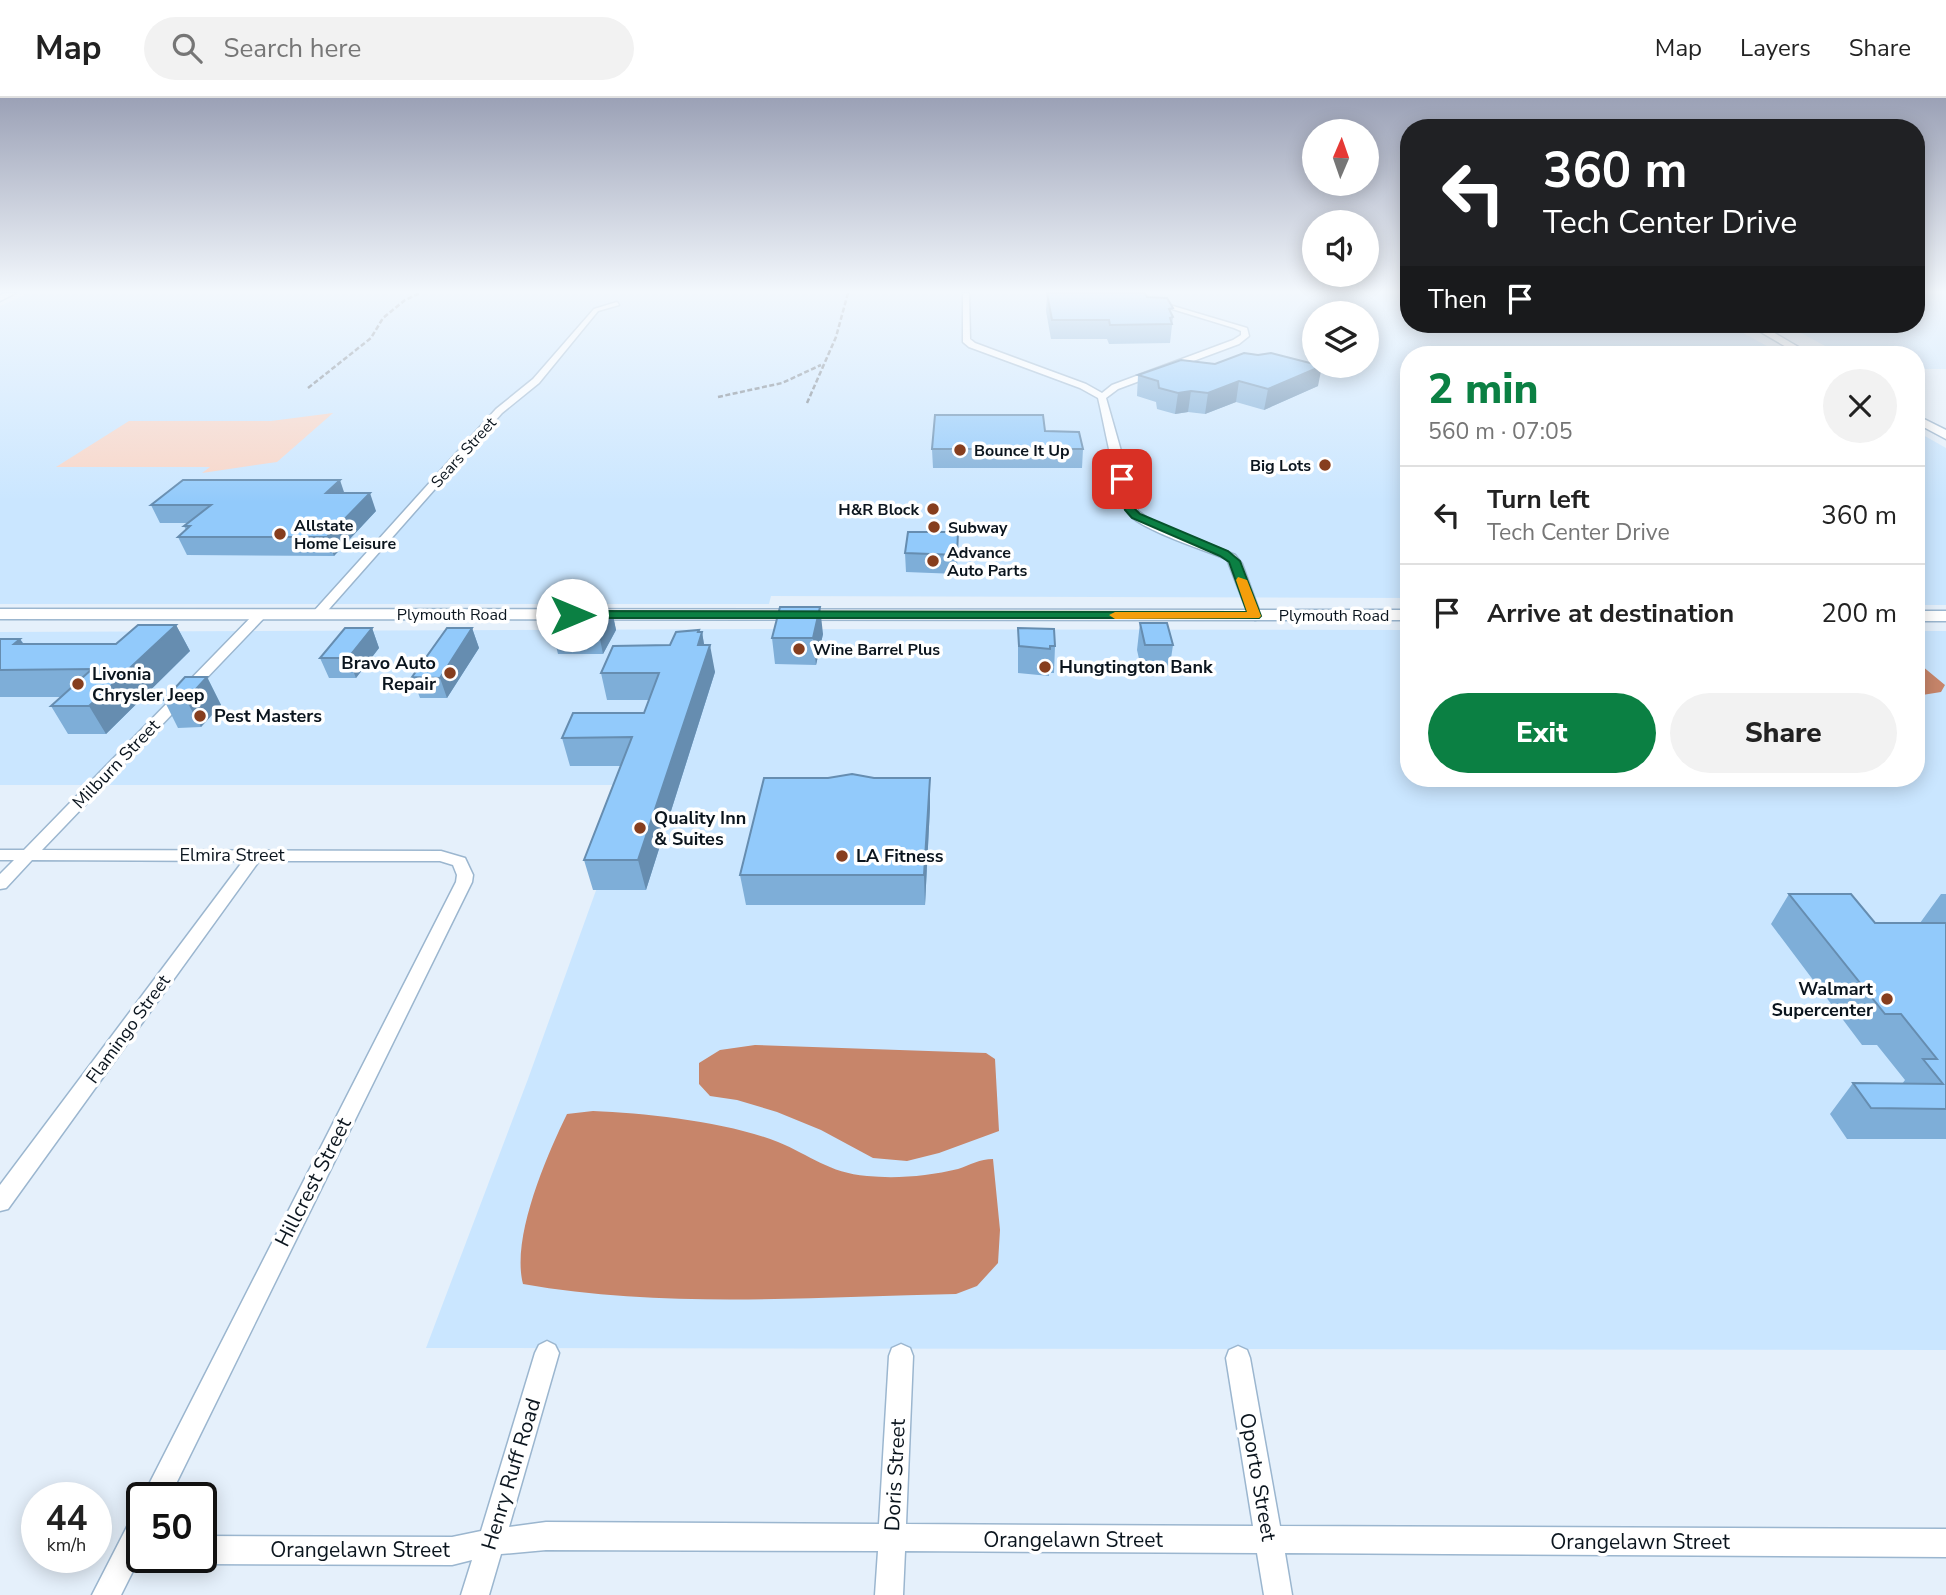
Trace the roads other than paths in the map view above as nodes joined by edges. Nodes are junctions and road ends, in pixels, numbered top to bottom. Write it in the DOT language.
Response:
graph roads {
  1 [pos="552,363"];
  2 [pos="1020,363"];
  3 [pos="1180,363"];
  4 [pos="1102,397"];
  5 [pos="1925,423"];
  6 [pos="1946,435"];
  7 [pos="0,614"];
  8 [pos="261,614"];
  9 [pos="318,614"];
  10 [pos="1400,615"];
  11 [pos="1255,616"];
  12 [pos="1925,616"];
  13 [pos="1946,617"];
  14 [pos="0,855"];
  15 [pos="29,855"];
  16 [pos="254,855"];
  17 [pos="461,865"];
  18 [pos="0,884"];
  19 [pos="0,1202"];
  20 [pos="547,1353"];
  21 [pos="901,1356"];
  22 [pos="1238,1358"];
  23 [pos="163,1482"];
  24 [pos="892,1538"];
  25 [pos="1269,1541"];
  26 [pos="491,1542"];
  27 [pos="1946,1543"];
  28 [pos="217,1550"];
  29 [pos="126,1564"];
  30 [pos="106,1595"];
  31 [pos="475,1595"];
  32 [pos="889,1595"];
  33 [pos="1278,1595"];
  1 -- 9 [label="street, Sears Street"];
  2 -- 4 [label="street"];
  3 -- 4 [label="street"];
  4 -- 11 [label="street"];
  5 -- 6 [label="main road"];
  7 -- 8 [label="main road, Plymouth Road"];
  8 -- 9 [label="main road, Plymouth Road"];
  8 -- 15 [label="street, Milburn Street"];
  9 -- 11 [label="main road, Plymouth Road"];
  10 -- 11 [label="main road, Plymouth Road"];
  12 -- 13 [label="main road"];
  14 -- 15 [label="street, Elmira Street"];
  15 -- 16 [label="street, Elmira Street"];
  15 -- 18 [label="street, Milburn Street"];
  16 -- 17 [label="street, Elmira Street"];
  16 -- 19 [label="street, Flamingo Street"];
  17 -- 23 [label="street, Hillcrest Street"];
  20 -- 26 [label="street, Henry Ruff Road"];
  21 -- 24 [label="street, Doris Street"];
  22 -- 25 [label="street, Oporto Street"];
  24 -- 25 [label="street, Orangelawn Street"];
  24 -- 26 [label="street, Orangelawn Street"];
  24 -- 32 [label="street, Doris Street"];
  25 -- 27 [label="street, Orangelawn Street"];
  25 -- 33 [label="street, Oporto Street"];
  26 -- 28 [label="street, Orangelawn Street"];
  26 -- 31 [label="street, Henry Ruff Road"];
  29 -- 30 [label="street"];
}
